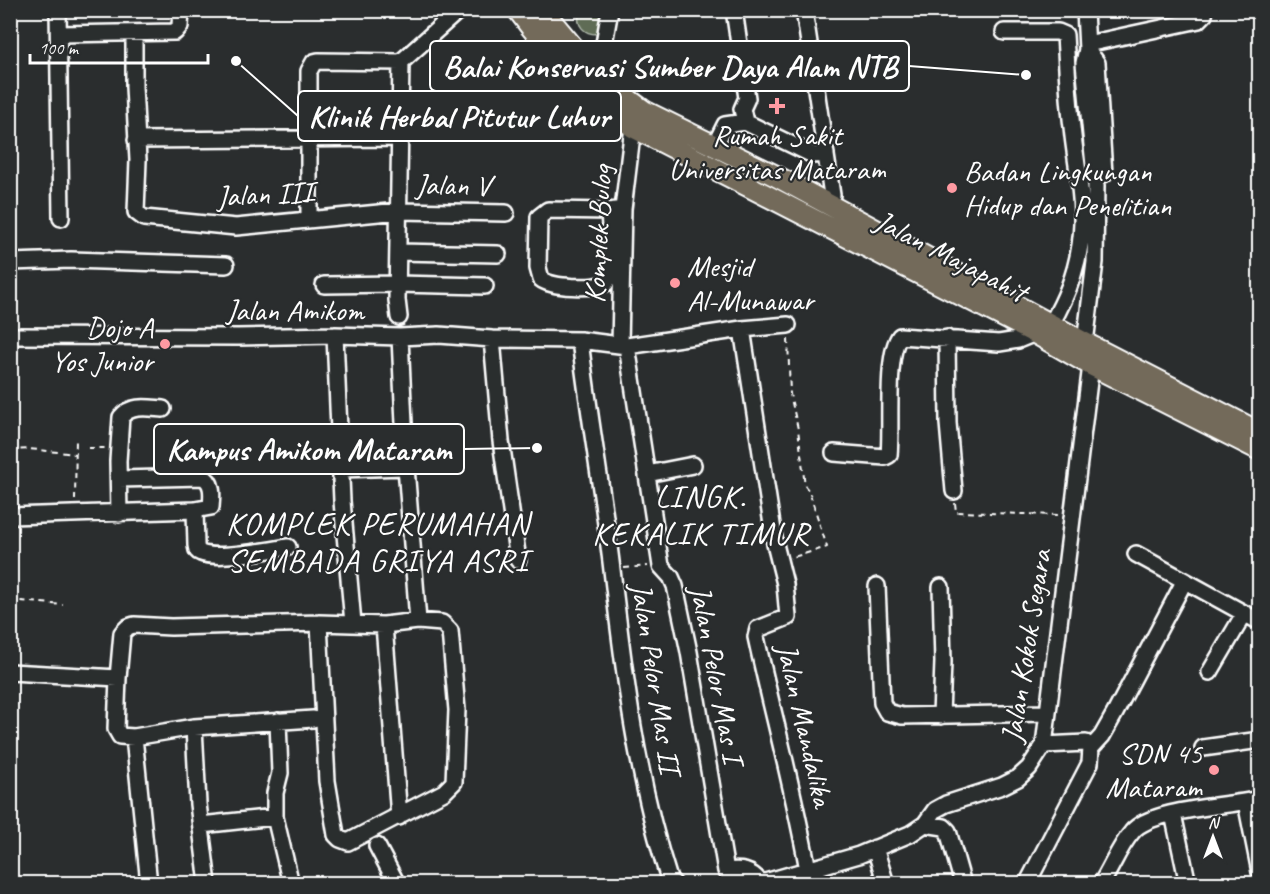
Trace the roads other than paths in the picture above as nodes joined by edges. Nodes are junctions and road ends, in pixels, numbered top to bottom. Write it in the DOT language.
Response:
graph roads {
  1 [pos="58,10"];
  2 [pos="181,10"];
  3 [pos="459,10"];
  4 [pos="518,10"];
  5 [pos="610,10"];
  6 [pos="734,10"];
  7 [pos="804,10"];
  8 [pos="1085,10"];
  9 [pos="1205,10"];
  10 [pos="548,12"];
  11 [pos="1004,32"];
  12 [pos="59,34"];
  13 [pos="134,34"];
  14 [pos="1087,46"];
  15 [pos="401,62"];
  16 [pos="598,77"];
  17 [pos="745,122"];
  18 [pos="633,127"];
  19 [pos="310,138"];
  20 [pos="398,138"];
  21 [pos="136,140"];
  22 [pos="715,145"];
  23 [pos="826,154"];
  24 [pos="703,163"];
  25 [pos="827,203"];
  26 [pos="616,210"];
  27 [pos="399,211"];
  28 [pos="506,213"];
  29 [pos="61,218"];
  30 [pos="309,219"];
  31 [pos="398,252"];
  32 [pos="498,254"];
  33 [pos="10,262"];
  34 [pos="226,265"];
  35 [pos="397,284"];
  36 [pos="324,285"];
  37 [pos="485,286"];
  38 [pos="399,317"];
  39 [pos="788,325"];
  40 [pos="1043,328"];
  41 [pos="742,329"];
  42 [pos="335,335"];
  43 [pos="10,336"];
  44 [pos="400,337"];
  45 [pos="947,338"];
  46 [pos="492,339"];
  47 [pos="580,340"];
  48 [pos="623,346"];
  49 [pos="1090,352"];
  50 [pos="163,409"];
  51 [pos="1260,433"];
  52 [pos="1260,450"];
  53 [pos="834,453"];
  54 [pos="693,465"];
  55 [pos="406,467"];
  56 [pos="341,469"];
  57 [pos="647,474"];
  58 [pos="119,479"];
  59 [pos="954,491"];
  60 [pos="195,510"];
  61 [pos="119,514"];
  62 [pos="10,516"];
  63 [pos="288,547"];
  64 [pos="1136,554"];
  65 [pos="518,560"];
  66 [pos="1184,582"];
  67 [pos="877,586"];
  68 [pos="941,586"];
  69 [pos="1244,614"];
  70 [pos="418,621"];
  71 [pos="1260,622"];
  72 [pos="319,623"];
  73 [pos="353,623"];
  74 [pos="384,625"];
  75 [pos="10,672"];
  76 [pos="1210,672"];
  77 [pos="118,678"];
  78 [pos="1048,713"];
  79 [pos="941,716"];
  80 [pos="313,719"];
  81 [pos="278,721"];
  82 [pos="194,728"];
  83 [pos="134,737"];
  84 [pos="1260,740"];
  85 [pos="1044,744"];
  86 [pos="1203,748"];
  87 [pos="1091,751"];
  88 [pos="1253,801"];
  89 [pos="1173,814"];
  90 [pos="399,817"];
  91 [pos="275,818"];
  92 [pos="925,824"];
  93 [pos="201,825"];
  94 [pos="377,846"];
  95 [pos="875,848"];
  96 [pos="812,869"];
  97 [pos="1260,872"];
  98 [pos="1107,879"];
  99 [pos="672,881"];
  100 [pos="759,883"];
  101 [pos="1027,883"];
  102 [pos="149,884"];
  103 [pos="208,884"];
  104 [pos="291,884"];
  105 [pos="397,884"];
  106 [pos="821,884"];
  107 [pos="886,884"];
  108 [pos="963,884"];
  109 [pos="1188,884"];
  1 -- 12 [label="street"];
  2 -- 13 [label="street"];
  3 -- 15 [label="street"];
  4 -- 18 [label="main road, Jalan Majapahit"];
  5 -- 16 [label="street"];
  6 -- 17 [label="street"];
  7 -- 23 [label="street"];
  8 -- 14 [label="street, Jalan Kokok Segara"];
  9 -- 14 [label="street"];
  10 -- 16 [label="main road, Jalan Majapahit"];
  11 -- 40 [label="street"];
  12 -- 13 [label="street"];
  12 -- 29 [label="street"];
  13 -- 21 [label="street"];
  14 -- 49 [label="street, Jalan Kokok Segara"];
  15 -- 19 [label="street"];
  15 -- 20 [label="street"];
  16 -- 22 [label="main road, Jalan Majapahit"];
  17 -- 22 [label="street"];
  17 -- 23 [label="street"];
  18 -- 24 [label="main road, Jalan Majapahit"];
  18 -- 26 [label="street, Komplek Bulog"];
  19 -- 20 [label="street"];
  19 -- 21 [label="street"];
  19 -- 30 [label="street"];
  20 -- 27 [label="street"];
  21 -- 30 [label="street, Jalan III"];
  22 -- 24 [label="main road"];
  22 -- 25 [label="main road, Jalan Majapahit"];
  23 -- 25 [label="street"];
  24 -- 40 [label="main road, Jalan Majapahit"];
  25 -- 40 [label="main road, Jalan Majapahit"];
  26 -- 26 [label="street"];
  26 -- 48 [label="street, Komplek Bulog"];
  27 -- 28 [label="street, Jalan V"];
  27 -- 30 [label="street, Jalan III"];
  27 -- 31 [label="street"];
  31 -- 32 [label="street"];
  31 -- 35 [label="street"];
  33 -- 34 [label="street"];
  35 -- 36 [label="street"];
  35 -- 37 [label="street"];
  35 -- 38 [label="street"];
  39 -- 41 [label="street, Jalan Amikom"];
  40 -- 45 [label="street"];
  40 -- 49 [label="main road, Jalan Majapahit"];
  41 -- 48 [label="street, Jalan Amikom"];
  41 -- 96 [label="street, Jalan Mandalika"];
  42 -- 43 [label="street, Jalan Amikom"];
  42 -- 44 [label="street, Jalan Amikom"];
  42 -- 56 [label="street"];
  44 -- 46 [label="street, Jalan Amikom"];
  44 -- 55 [label="street"];
  45 -- 53 [label="street"];
  45 -- 59 [label="street"];
  46 -- 47 [label="street, Jalan Amikom"];
  46 -- 65 [label="street"];
  47 -- 48 [label="street, Jalan Amikom"];
  47 -- 99 [label="street, Jalan Pelor Mas II"];
  48 -- 57 [label="street, Jalan Pelor Mas I"];
  49 -- 51 [label="main road, Jalan Majapahit"];
  49 -- 52 [label="main road, Jalan Majapahit"];
  49 -- 78 [label="street, Jalan Kokok Segara"];
  50 -- 58 [label="street"];
  54 -- 57 [label="street"];
  55 -- 56 [label="street"];
  55 -- 70 [label="street"];
  56 -- 73 [label="street"];
  57 -- 100 [label="street, Jalan Pelor Mas I"];
  58 -- 60 [label="street"];
  58 -- 61 [label="street"];
  60 -- 61 [label="street"];
  60 -- 63 [label="street"];
  61 -- 62 [label="street"];
  64 -- 66 [label="street"];
  66 -- 69 [label="street"];
  66 -- 87 [label="street"];
  67 -- 79 [label="street"];
  68 -- 79 [label="street"];
  69 -- 71 [label="street"];
  69 -- 76 [label="street"];
  70 -- 74 [label="street"];
  70 -- 90 [label="street"];
  72 -- 73 [label="street"];
  72 -- 77 [label="street"];
  72 -- 90 [label="street"];
  73 -- 74 [label="street"];
  74 -- 90 [label="street"];
  75 -- 77 [label="street"];
  77 -- 83 [label="street"];
  78 -- 79 [label="street"];
  78 -- 85 [label="street, Jalan Kokok Segara"];
  80 -- 81 [label="street"];
  81 -- 82 [label="street"];
  81 -- 91 [label="street"];
  82 -- 83 [label="street"];
  82 -- 93 [label="street"];
  83 -- 102 [label="street"];
  84 -- 86 [label="street"];
  85 -- 87 [label="street"];
  85 -- 92 [label="street, Jalan Kokok Segara"];
  87 -- 101 [label="street"];
  88 -- 89 [label="street"];
  88 -- 97 [label="street"];
  89 -- 98 [label="street"];
  89 -- 109 [label="street"];
  91 -- 93 [label="street"];
  91 -- 104 [label="street"];
  92 -- 95 [label="street, Jalan Kokok Segara"];
  92 -- 108 [label="street"];
  93 -- 103 [label="street"];
  94 -- 105 [label="street"];
  95 -- 96 [label="street, Jalan Kokok Segara"];
  95 -- 107 [label="street"];
  96 -- 100 [label="street, Jalan Kokok Segara"];
  96 -- 106 [label="street"];
}
